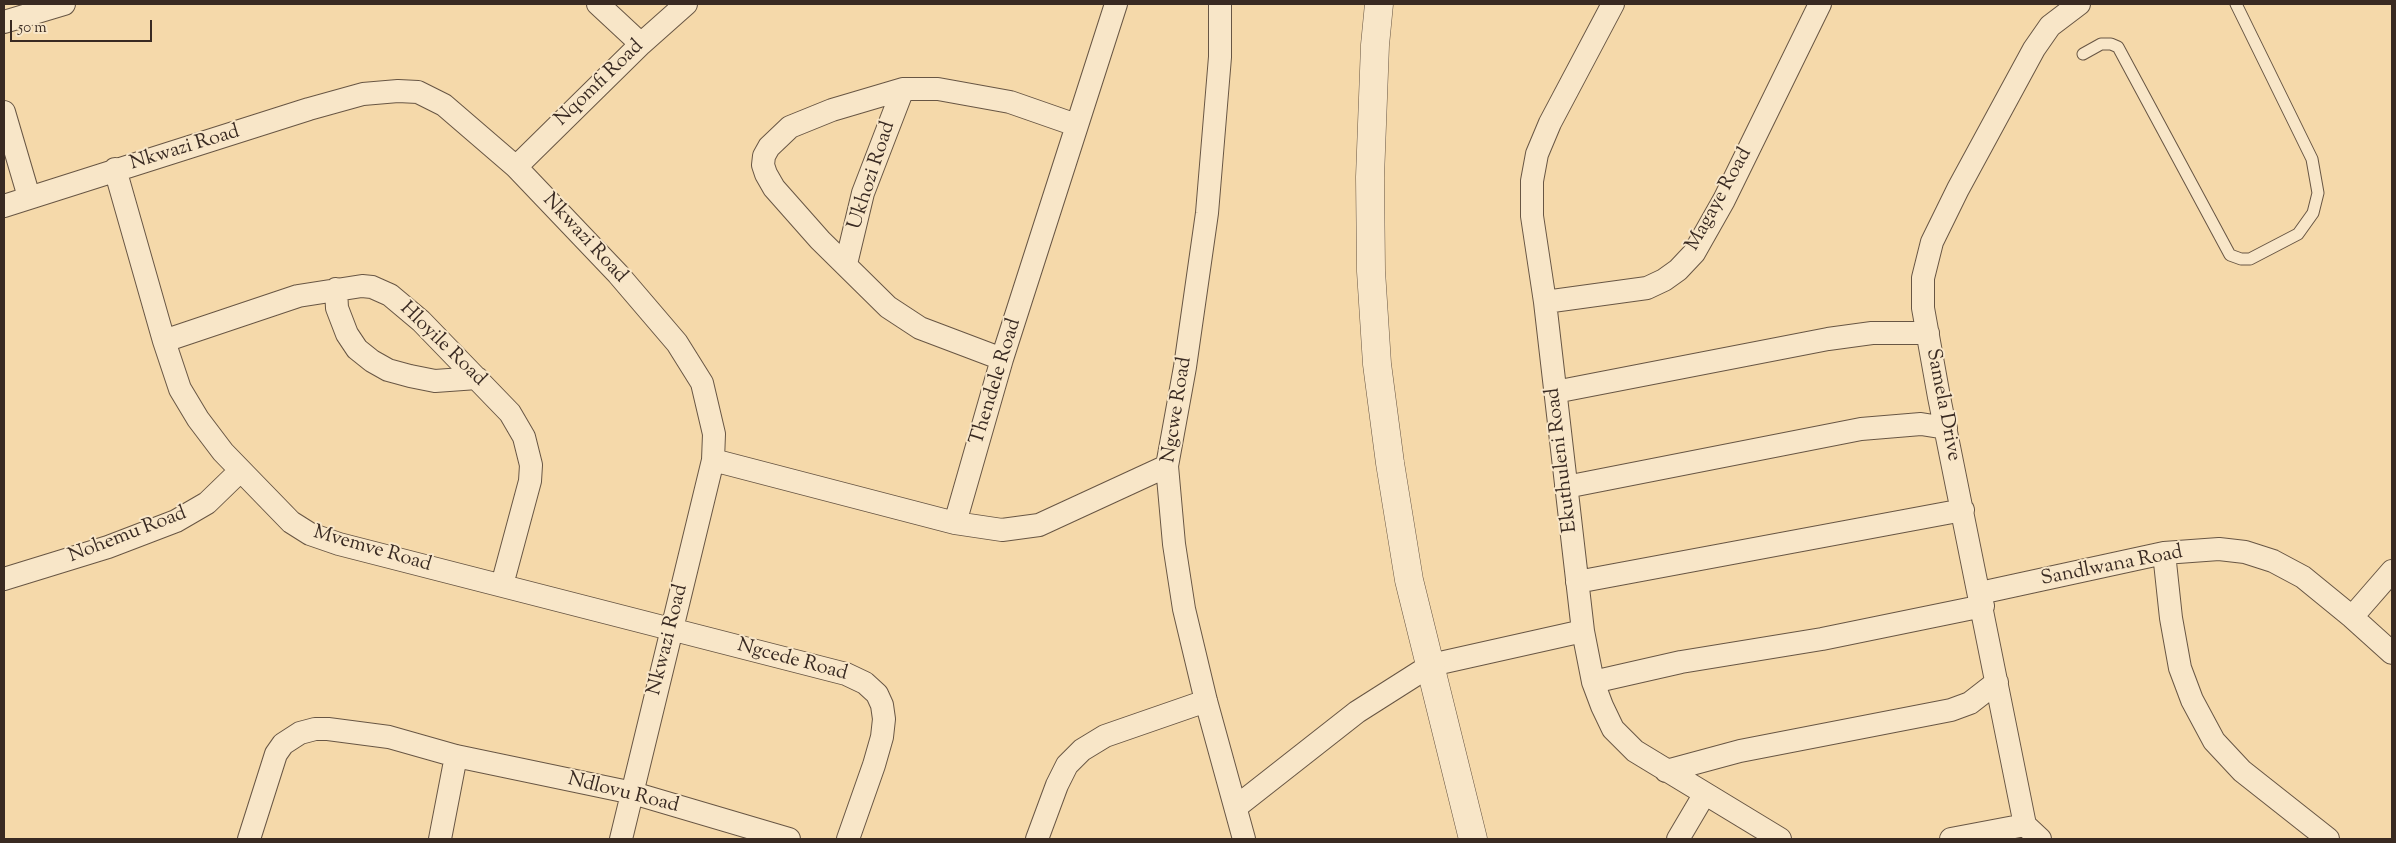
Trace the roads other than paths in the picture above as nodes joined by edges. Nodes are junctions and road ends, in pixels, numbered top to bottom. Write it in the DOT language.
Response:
graph roads {
  1 [pos="64,4"];
  2 [pos="598,4"];
  3 [pos="686,4"];
  4 [pos="1116,4"];
  5 [pos="1220,4"];
  6 [pos="1379,4"];
  7 [pos="1613,4"];
  8 [pos="1820,4"];
  9 [pos="2079,4"];
  10 [pos="2236,4"];
  11 [pos="4,22"];
  12 [pos="640,44"];
  13 [pos="2083,54"];
  14 [pos="903,89"];
  15 [pos="4,112"];
  16 [pos="1076,125"];
  17 [pos="516,167"];
  18 [pos="116,169"];
  19 [pos="30,197"];
  20 [pos="4,206"];
  21 [pos="846,264"];
  22 [pos="336,289"];
  23 [pos="1545,302"];
  24 [pos="1928,333"];
  25 [pos="164,341"];
  26 [pos="1002,359"];
  27 [pos="477,378"];
  28 [pos="1555,392"];
  29 [pos="1946,428"];
  30 [pos="714,460"];
  31 [pos="1167,466"];
  32 [pos="240,471"];
  33 [pos="1566,487"];
  34 [pos="1963,510"];
  35 [pos="956,523"];
  36 [pos="2164,553"];
  37 [pos="2392,571"];
  38 [pos="4,580"];
  39 [pos="1577,582"];
  40 [pos="502,585"];
  41 [pos="1981,600"];
  42 [pos="2352,617"];
  43 [pos="671,630"];
  44 [pos="1583,631"];
  45 [pos="2392,653"];
  46 [pos="1431,665"];
  47 [pos="1593,682"];
  48 [pos="1997,682"];
  49 [pos="1206,700"];
  50 [pos="456,756"];
  51 [pos="1666,771"];
  52 [pos="633,793"];
  53 [pos="1704,795"];
  54 [pos="1236,807"];
  55 [pos="2032,832"];
  56 [pos="249,839"];
  57 [pos="440,839"];
  58 [pos="621,839"];
  59 [pos="789,839"];
  60 [pos="848,839"];
  61 [pos="1037,839"];
  62 [pos="1244,839"];
  63 [pos="1473,839"];
  64 [pos="1678,839"];
  65 [pos="1780,839"];
  66 [pos="1951,839"];
  67 [pos="2328,839"];
  1 -- 11 [label="street"];
  2 -- 12 [label="street"];
  3 -- 12 [label="street, Nqomfi Road"];
  4 -- 16 [label="street, Thendele Road"];
  5 -- 31 [label="street, Ngcwe Road"];
  6 -- 46 [label="street"];
  7 -- 23 [label="street, Ekuthuleni Road"];
  8 -- 23 [label="street, Magaye Road"];
  9 -- 24 [label="street, Samela Drive"];
  10 -- 13 [label="lane"];
  12 -- 17 [label="street, Nqomfi Road"];
  14 -- 16 [label="street, Ukhozi Road"];
  14 -- 21 [label="street, Ukhozi Road"];
  14 -- 21 [label="street, Ukhozi Road"];
  15 -- 19 [label="street"];
  16 -- 26 [label="street, Thendele Road"];
  17 -- 18 [label="street, Nkwazi Road"];
  17 -- 30 [label="street, Nkwazi Road"];
  18 -- 19 [label="street, Nkwazi Road"];
  18 -- 25 [label="street, Mvemve Road"];
  19 -- 20 [label="street, Nkwazi Road"];
  21 -- 26 [label="street, Ukhozi Road"];
  22 -- 25 [label="street, Hloyile Road"];
  22 -- 27 [label="street, Hloyile Road"];
  22 -- 27 [label="street"];
  23 -- 28 [label="street, Ekuthuleni Road"];
  24 -- 28 [label="street"];
  24 -- 29 [label="street, Samela Drive"];
  25 -- 32 [label="street, Mvemve Road"];
  26 -- 35 [label="street, Thendele Road"];
  27 -- 40 [label="street, Hloyile Road"];
  28 -- 33 [label="street, Ekuthuleni Road"];
  29 -- 33 [label="street"];
  29 -- 34 [label="street, Samela Drive"];
  30 -- 35 [label="street"];
  30 -- 43 [label="street, Nkwazi Road"];
  31 -- 35 [label="street"];
  31 -- 49 [label="street, Ngcwe Road"];
  32 -- 38 [label="street, Nohemu Road"];
  32 -- 40 [label="street, Mvemve Road"];
  33 -- 39 [label="street, Ekuthuleni Road"];
  34 -- 39 [label="street"];
  34 -- 41 [label="street, Samela Drive"];
  36 -- 41 [label="street, Sandlwana Road"];
  36 -- 42 [label="street, Sandlwana Road"];
  36 -- 67 [label="street"];
  37 -- 42 [label="street"];
  39 -- 44 [label="street, Ekuthuleni Road"];
  40 -- 43 [label="street, Mvemve Road"];
  41 -- 47 [label="street, Sandlwana Road"];
  41 -- 48 [label="street, Samela Drive"];
  42 -- 45 [label="street, Sandlwana Road"];
  43 -- 52 [label="street, Nkwazi Road"];
  43 -- 60 [label="street, Ngcede Road"];
  44 -- 46 [label="street"];
  44 -- 47 [label="street, Ekuthuleni Road"];
  46 -- 54 [label="street"];
  46 -- 63 [label="street"];
  47 -- 51 [label="street, Ekuthuleni Road"];
  48 -- 51 [label="street"];
  48 -- 55 [label="street, Samela Drive"];
  49 -- 54 [label="street, Ngcwe Road"];
  49 -- 61 [label="street"];
  50 -- 52 [label="street, Ndlovu Road"];
  50 -- 56 [label="street, Ndlovu Road"];
  50 -- 57 [label="street"];
  51 -- 53 [label="street, Ekuthuleni Road"];
  52 -- 58 [label="street, Nkwazi Road"];
  52 -- 59 [label="street, Ndlovu Road"];
  53 -- 64 [label="street"];
  53 -- 65 [label="street, Ekuthuleni Road"];
  54 -- 62 [label="street, Ngcwe Road"];
  55 -- 66 [label="street"];
}
